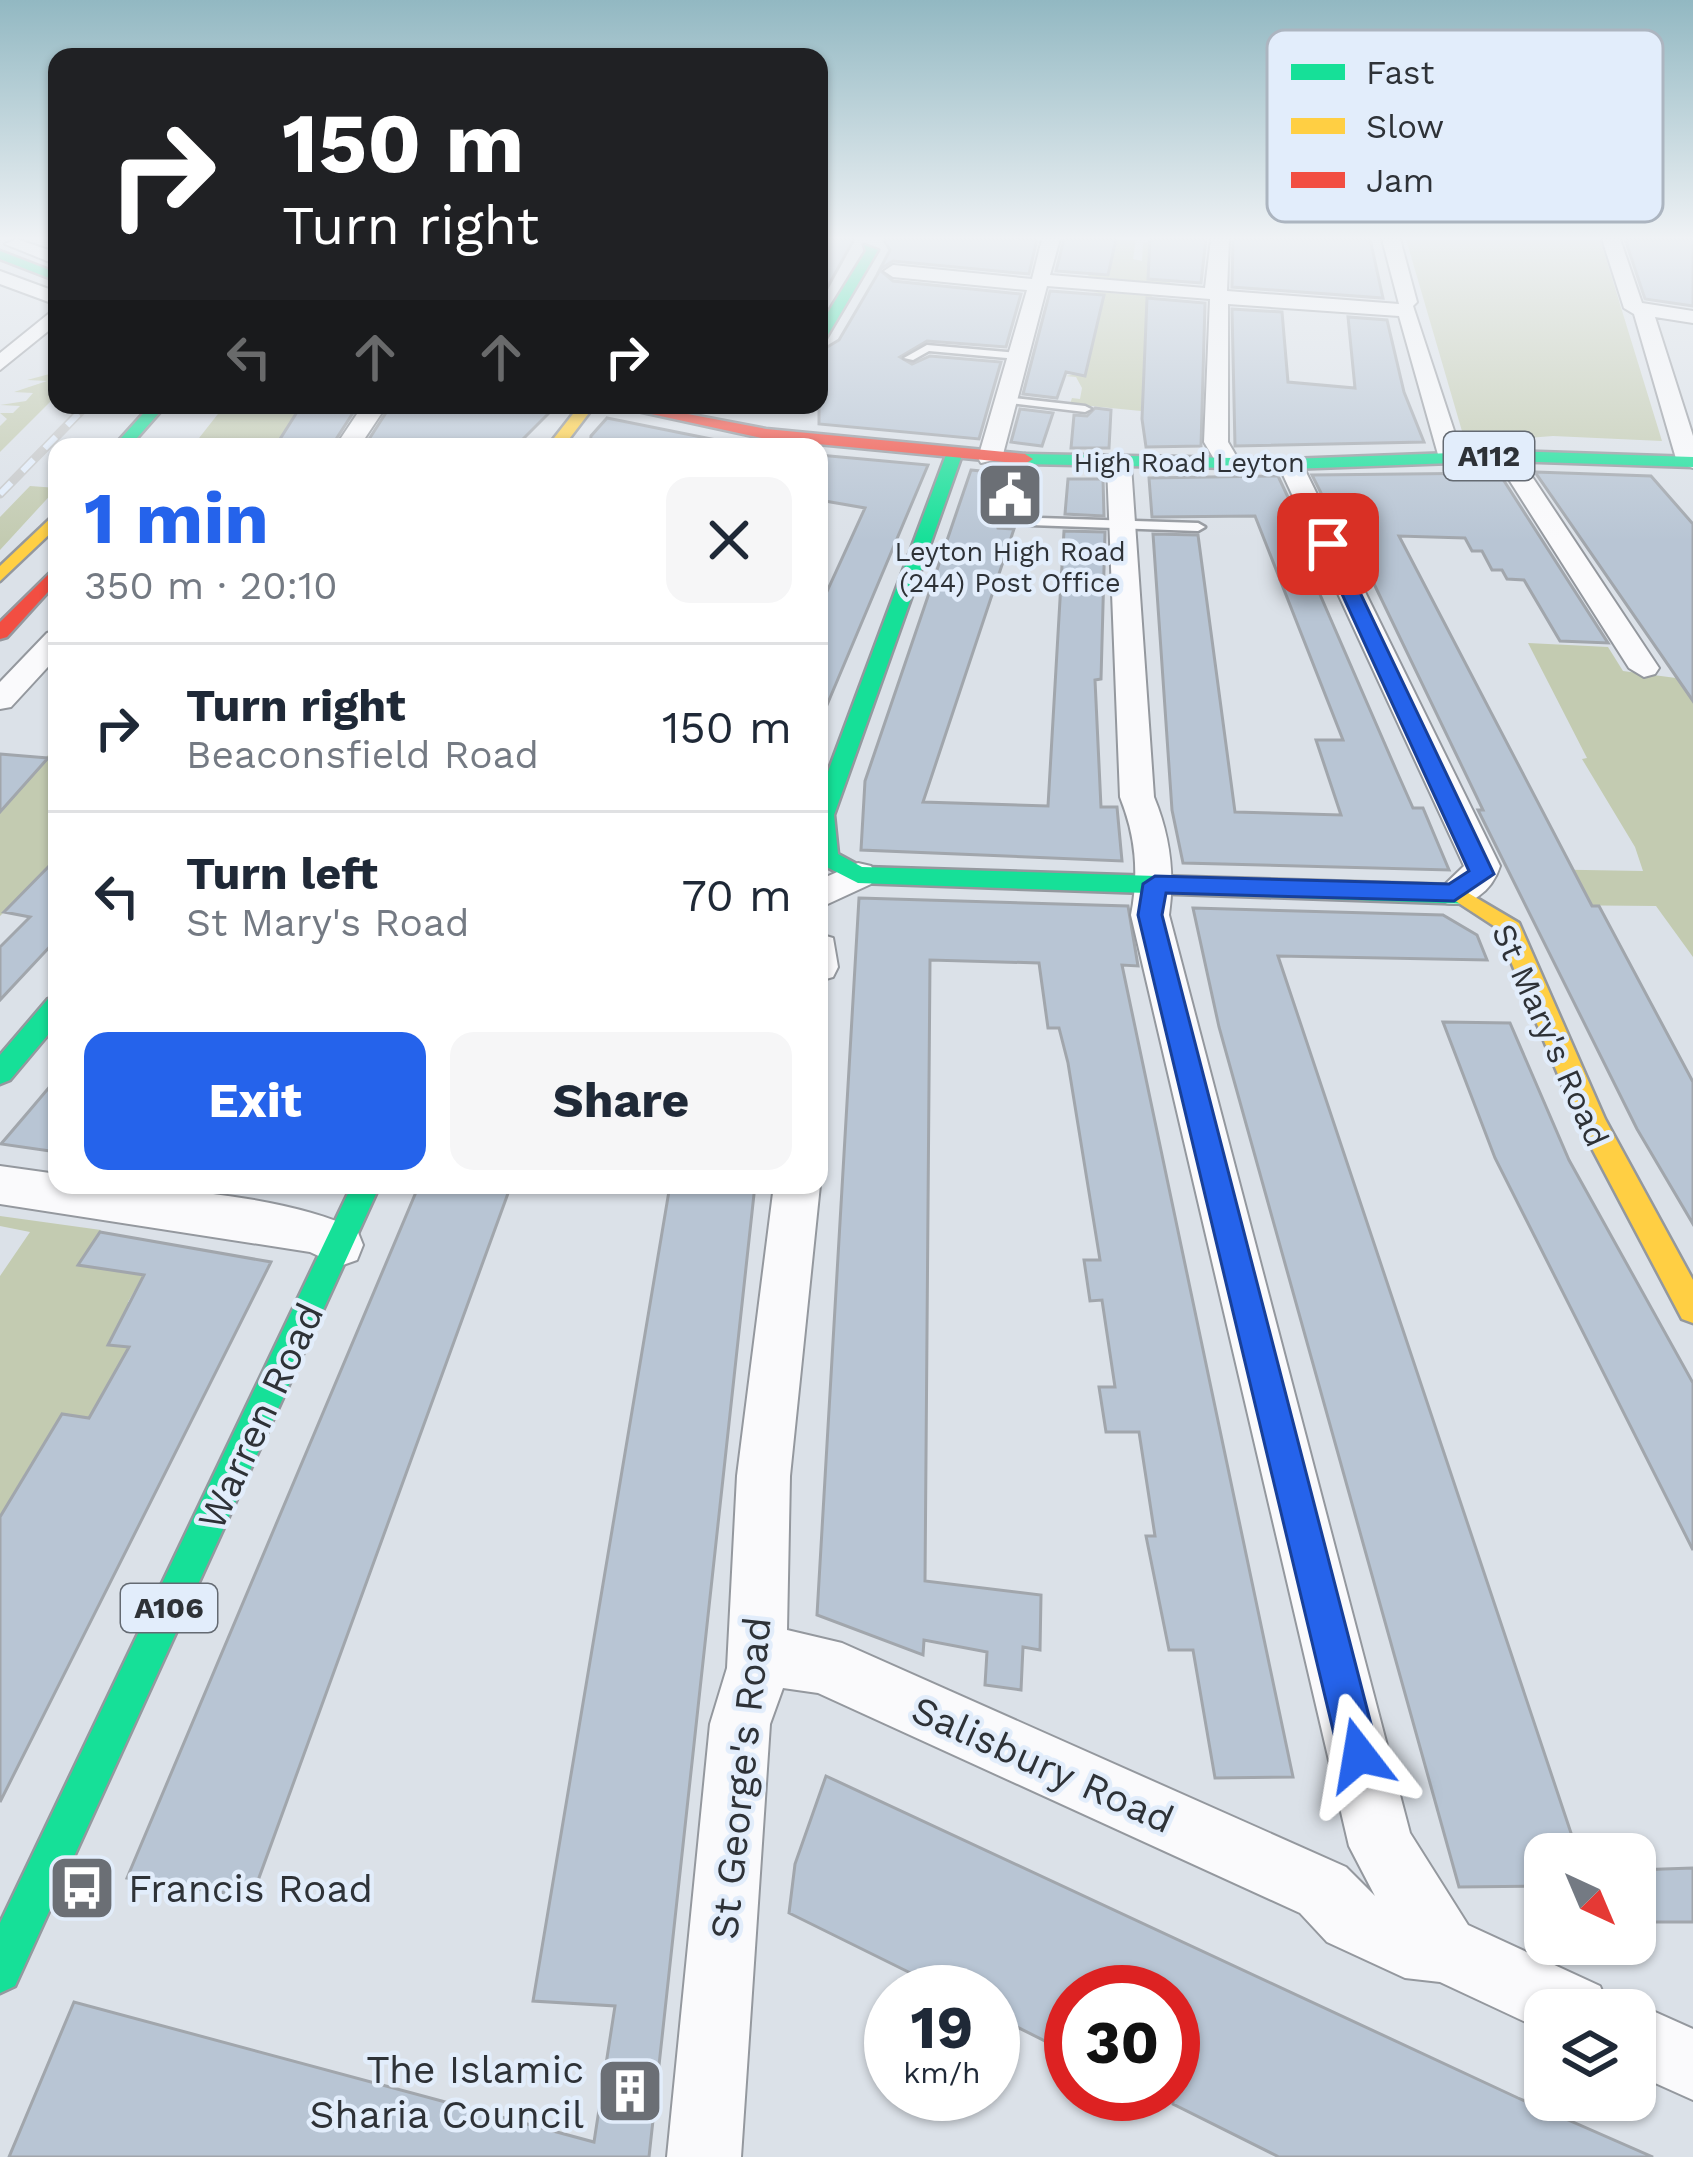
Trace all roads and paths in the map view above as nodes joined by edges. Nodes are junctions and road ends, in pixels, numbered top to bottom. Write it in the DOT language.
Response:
graph roads {
  1 [pos="27,340"];
  2 [pos="1023,340"];
  3 [pos="1217,340"];
  4 [pos="1417,340"];
  5 [pos="1652,340"];
  6 [pos="1018,356"];
  7 [pos="909,358"];
  8 [pos="0,364"];
  9 [pos="1006,400"];
  10 [pos="1085,409"];
  11 [pos="151,414"];
  12 [pos="586,414"];
  13 [pos="654,414"];
  14 [pos="129,438"];
  15 [pos="563,438"];
  16 [pos="753,438"];
  17 [pos="828,446"];
  18 [pos="954,455"];
  19 [pos="1506,456"];
  20 [pos="990,458"];
  21 [pos="1451,458"];
  22 [pos="1691,462"];
  23 [pos="1229,464"];
  24 [pos="1289,464"];
  25 [pos="1118,465"];
  26 [pos="1006,521"];
  27 [pos="1123,525"];
  28 [pos="1198,526"];
  29 [pos="48,527"];
  30 [pos="0,576"];
  31 [pos="48,581"];
  32 [pos="0,633"];
  33 [pos="48,649"];
  34 [pos="1644,668"];
  35 [pos="0,700"];
  36 [pos="828,801"];
  37 [pos="828,857"];
  38 [pos="858,874"];
  39 [pos="1155,884"];
  40 [pos="828,890"];
  41 [pos="1454,892"];
  42 [pos="48,1017"];
  43 [pos="0,1073"];
  44 [pos="0,1185"];
  45 [pos="48,1192"];
  46 [pos="59,1194"];
  47 [pos="362,1194"];
  48 [pos="796,1194"];
  49 [pos="340,1245"];
  50 [pos="1693,1309"];
  51 [pos="759,1656"];
  52 [pos="1381,1846"];
  53 [pos="1323,1890"];
  54 [pos="1444,1949"];
  55 [pos="0,1971"];
  56 [pos="1531,1989"];
  57 [pos="1656,2048"];
  58 [pos="1693,2065"];
  59 [pos="704,2157"];
  1 -- 8 [label="street"];
  2 -- 6 [label="street"];
  3 -- 23 [label="street"];
  4 -- 21 [label="street"];
  5 -- 22 [label="street"];
  6 -- 7 [label="lane"];
  6 -- 9 [label="street"];
  9 -- 10 [label="lane"];
  9 -- 20 [label="street"];
  11 -- 14 [label="main road"];
  12 -- 15 [label="main road"];
  13 -- 16 [label="main road, High Road Leyton / A112"];
  17 -- 18 [label="main road, High Road Leyton / A112"];
  18 -- 20 [label="main road, High Road Leyton / A112"];
  18 -- 36 [label="main road"];
  19 -- 21 [label="main road, High Road Leyton / A112"];
  19 -- 22 [label="main road, High Road Leyton / A112"];
  19 -- 34 [label="street"];
  20 -- 25 [label="main road, High Road Leyton / A112"];
  21 -- 24 [label="main road, High Road Leyton / A112"];
  23 -- 24 [label="main road, High Road Leyton / A112"];
  23 -- 25 [label="main road, High Road Leyton / A112"];
  24 -- 41 [label="street"];
  25 -- 27 [label="street"];
  26 -- 27 [label="lane"];
  27 -- 28 [label="lane"];
  27 -- 39 [label="street"];
  29 -- 30 [label="main road"];
  31 -- 32 [label="main road"];
  33 -- 35 [label="street"];
  37 -- 38 [label="main road"];
  38 -- 39 [label="main road"];
  38 -- 40 [label="street"];
  39 -- 41 [label="main road"];
  39 -- 52 [label="street"];
  41 -- 50 [label="main road, St Mary's Road"];
  42 -- 43 [label="main road"];
  44 -- 45 [label="street"];
  46 -- 49 [label="street"];
  47 -- 49 [label="main road, Warren Road / A106"];
  48 -- 51 [label="street, St George's Road"];
  49 -- 55 [label="main road, Warren Road / A106"];
  51 -- 53 [label="street, Salisbury Road"];
  51 -- 59 [label="street, St George's Road"];
  52 -- 53 [label="street"];
  52 -- 54 [label="street"];
  53 -- 54 [label="street, Salisbury Road"];
  54 -- 56 [label="street, Salisbury Road"];
  57 -- 58 [label="street"];
}
